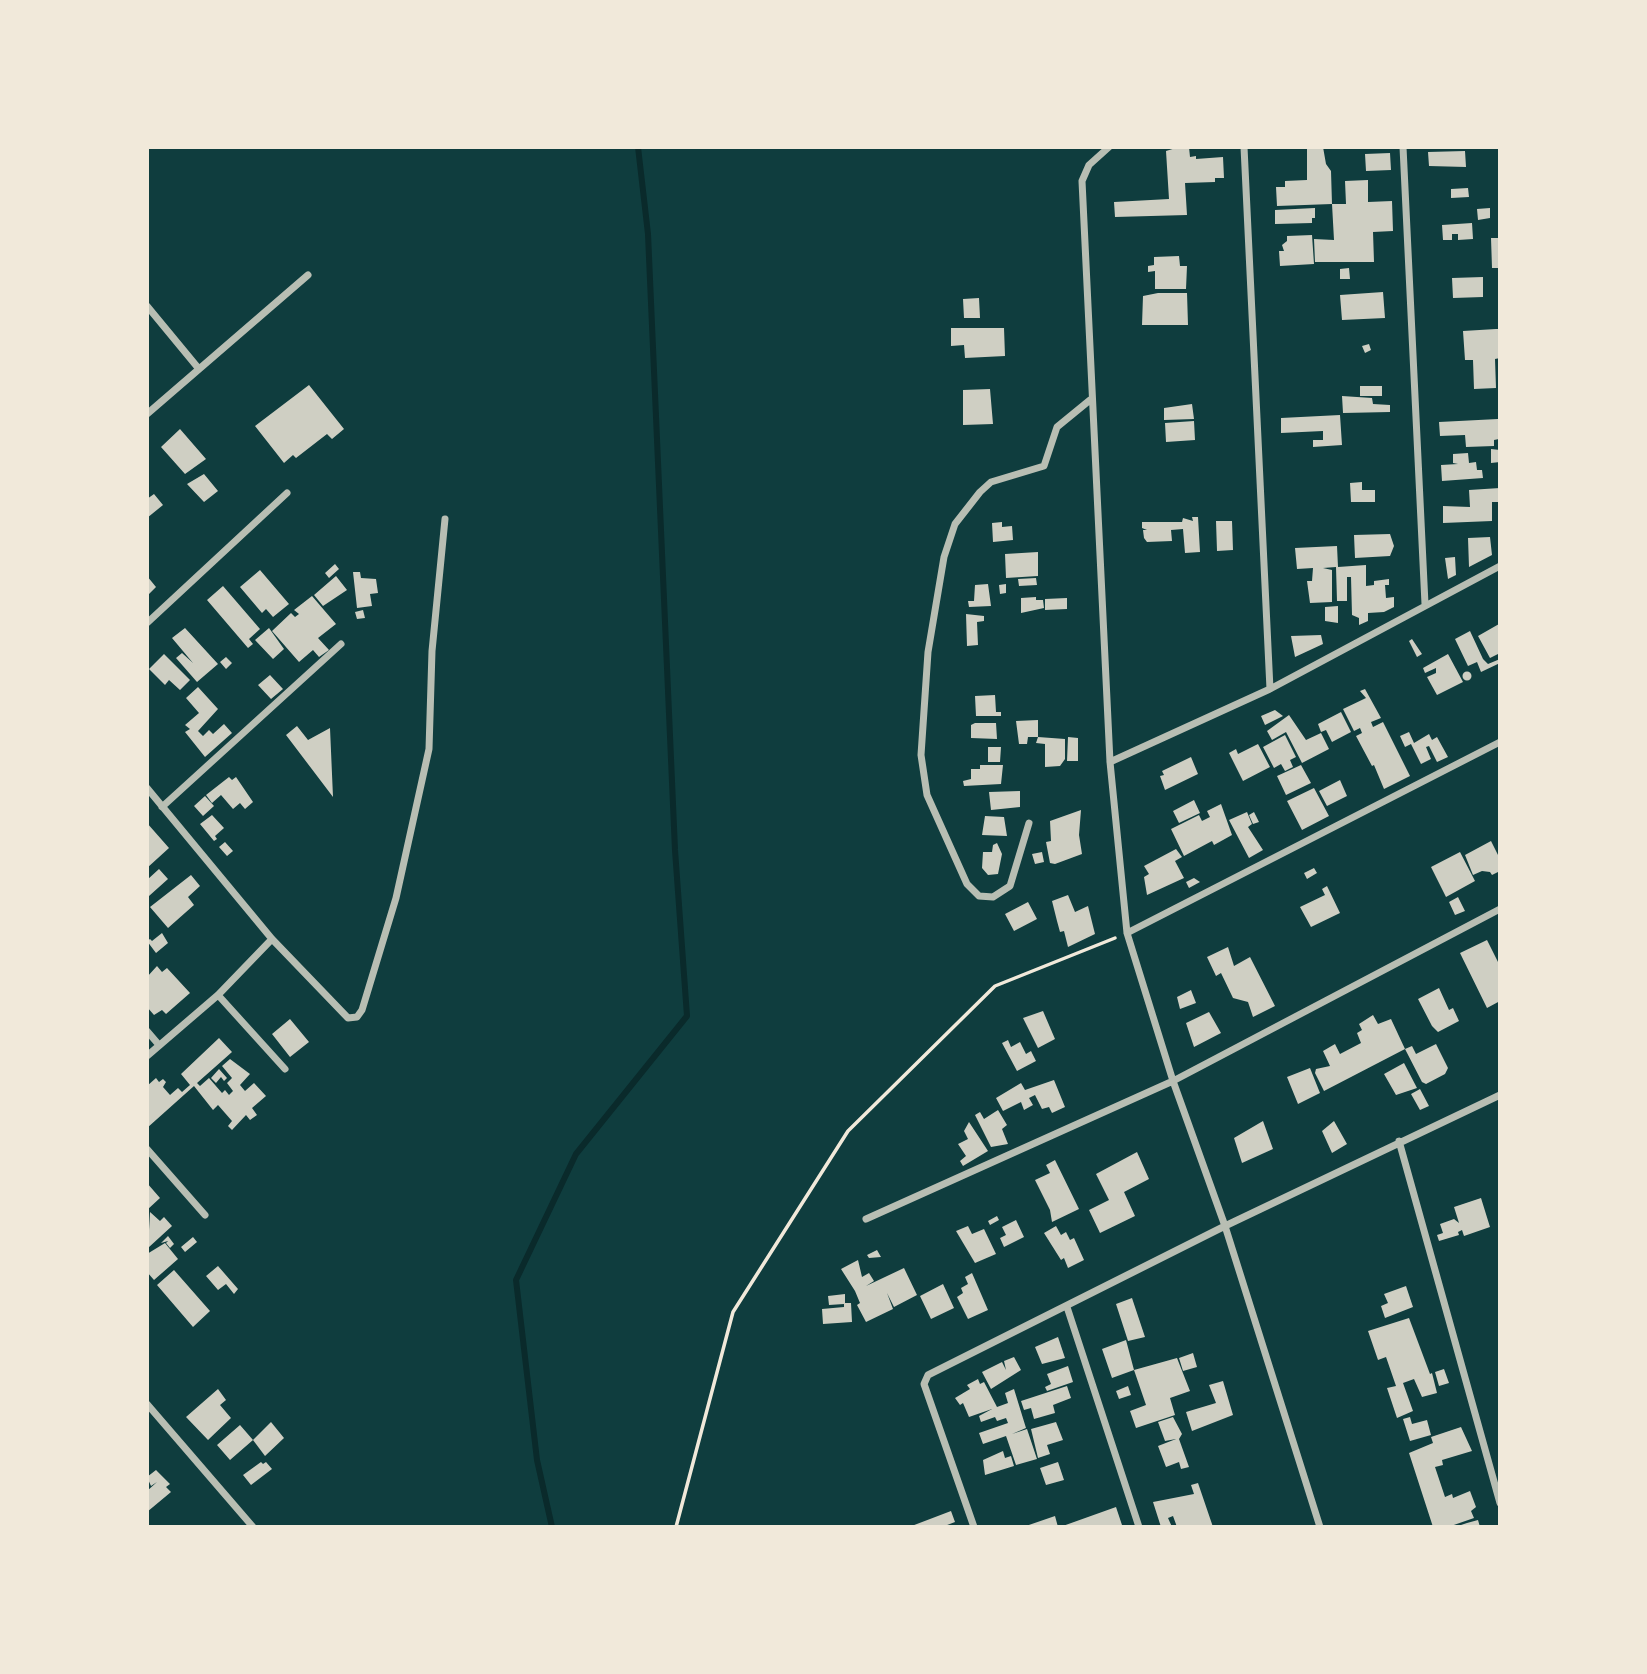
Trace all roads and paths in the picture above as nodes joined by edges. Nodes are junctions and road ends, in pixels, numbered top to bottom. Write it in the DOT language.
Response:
graph roads {
  1 [pos="1108,147"];
  2 [pos="1244,147"];
  3 [pos="1403,147"];
  4 [pos="308,275"];
  5 [pos="147,306"];
  6 [pos="199,369"];
  7 [pos="1090,400"];
  8 [pos="147,414"];
  9 [pos="287,493"];
  10 [pos="445,519"];
  11 [pos="1500,566"];
  12 [pos="1426,604"];
  13 [pos="147,623"];
  14 [pos="341,644"];
  15 [pos="1270,689"];
  16 [pos="1500,742"];
  17 [pos="1110,762"];
  18 [pos="147,788"];
  19 [pos="162,807"];
  20 [pos="1029,823"];
  21 [pos="1500,909"];
  22 [pos="1127,933"];
  23 [pos="272,939"];
  24 [pos="218,995"];
  25 [pos="147,1031"];
  26 [pos="159,1045"];
  27 [pos="147,1056"];
  28 [pos="285,1069"];
  29 [pos="1173,1081"];
  30 [pos="1500,1095"];
  31 [pos="1399,1141"];
  32 [pos="147,1149"];
  33 [pos="205,1215"];
  34 [pos="866,1219"];
  35 [pos="1225,1226"];
  36 [pos="1067,1307"];
  37 [pos="147,1404"];
  38 [pos="1500,1503"];
  39 [pos="253,1527"];
  40 [pos="676,1527"];
  41 [pos="974,1527"];
  42 [pos="1139,1527"];
  43 [pos="1320,1527"];
  1 -- 7 [label="street"];
  2 -- 15 [label="street"];
  3 -- 12 [label="street"];
  4 -- 6 [label="street"];
  5 -- 6 [label="street"];
  6 -- 8 [label="street"];
  7 -- 17 [label="street"];
  7 -- 20 [label="street"];
  9 -- 13 [label="street"];
  10 -- 23 [label="street"];
  11 -- 12 [label="street"];
  12 -- 15 [label="street"];
  14 -- 19 [label="street"];
  15 -- 17 [label="street"];
  16 -- 22 [label="street"];
  17 -- 22 [label="street"];
  18 -- 19 [label="street"];
  19 -- 23 [label="street"];
  21 -- 29 [label="street"];
  22 -- 29 [label="street"];
  22 -- 40 [label="path"];
  23 -- 24 [label="street"];
  24 -- 26 [label="street"];
  24 -- 28 [label="street"];
  25 -- 26 [label="street"];
  26 -- 27 [label="street"];
  29 -- 34 [label="street"];
  29 -- 35 [label="street"];
  30 -- 31 [label="street"];
  31 -- 35 [label="street"];
  31 -- 38 [label="street"];
  32 -- 33 [label="street"];
  35 -- 36 [label="street"];
  35 -- 43 [label="street"];
  36 -- 41 [label="street"];
  36 -- 42 [label="street"];
  37 -- 39 [label="street"];
}
